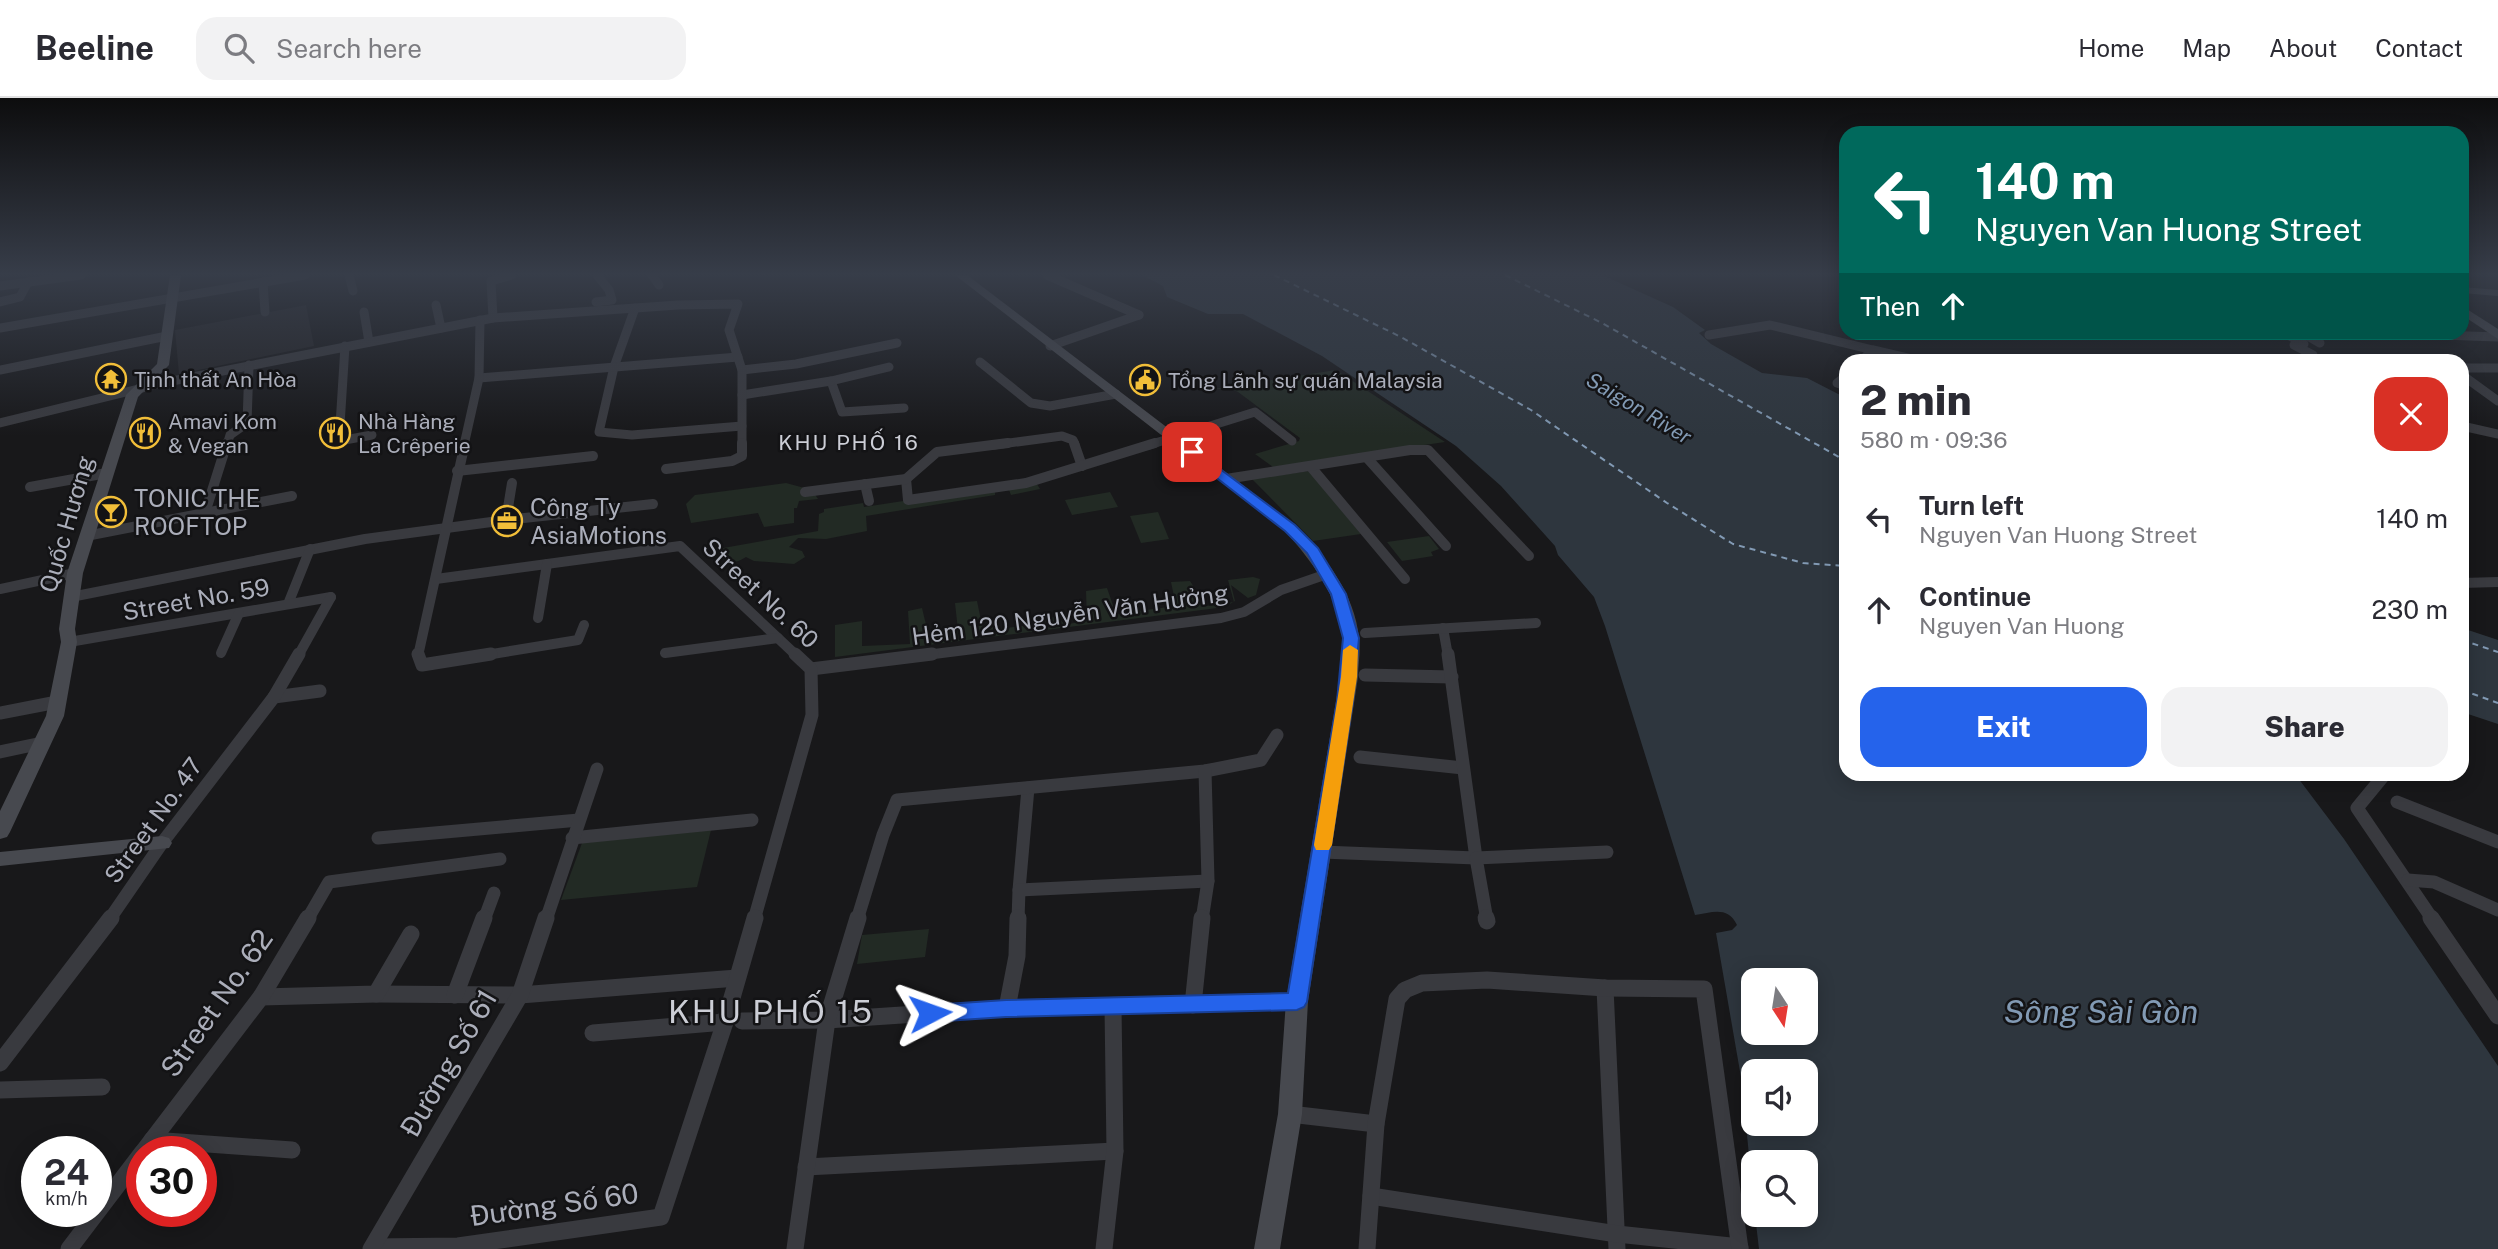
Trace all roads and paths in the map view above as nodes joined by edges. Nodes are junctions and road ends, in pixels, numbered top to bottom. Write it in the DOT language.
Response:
graph roads {
  1 [pos="168,329"];
  2 [pos="367,329"];
  3 [pos="438,329"];
  4 [pos="480,329"];
  5 [pos="628,329"];
  6 [pos="729,329"];
  7 [pos="1028,329"];
  8 [pos="1100,329"];
  9 [pos="1747,329"];
  10 [pos="1785,329"];
  11 [pos="2469,332"];
  12 [pos="2496,332"];
  13 [pos="1709,335"];
  14 [pos="167,336"];
  15 [pos="2297,340"];
  16 [pos="2314,340"];
  17 [pos="369,342"];
  18 [pos="2319,343"];
  19 [pos="897,344"];
  20 [pos="345,346"];
  21 [pos="1050,346"];
  22 [pos="1873,350"];
  23 [pos="1869,354"];
  24 [pos="1890,354"];
  25 [pos="2312,354"];
  26 [pos="738,357"];
  27 [pos="979,362"];
  28 [pos="249,365"];
  29 [pos="614,367"];
  30 [pos="889,368"];
  31 [pos="2469,368"];
  32 [pos="2498,368"];
  33 [pos="0,370"];
  34 [pos="742,370"];
  35 [pos="504,376"];
  36 [pos="479,378"];
  37 [pos="2469,380"];
  38 [pos="831,381"];
  39 [pos="140,388"];
  40 [pos="1116,394"];
  41 [pos="742,395"];
  42 [pos="2498,401"];
  43 [pos="904,408"];
  44 [pos="0,423"];
  45 [pos="742,426"];
  46 [pos="2469,428"];
  47 [pos="2498,434"];
  48 [pos="372,435"];
  49 [pos="1174,438"];
  50 [pos="1292,441"];
  51 [pos="593,456"];
  52 [pos="1368,459"];
  53 [pos="1082,467"];
  54 [pos="1311,467"];
  55 [pos="666,469"];
  56 [pos="457,471"];
  57 [pos="107,473"];
  58 [pos="906,479"];
  59 [pos="1226,479"];
  60 [pos="512,483"];
  61 [pos="865,484"];
  62 [pos="30,488"];
  63 [pos="805,492"];
  64 [pos="292,496"];
  65 [pos="869,501"];
  66 [pos="653,504"];
  67 [pos="205,513"];
  68 [pos="506,520"];
  69 [pos="444,527"];
  70 [pos="86,536"];
  71 [pos="1446,546"];
  72 [pos="310,549"];
  73 [pos="1529,556"];
  74 [pos="547,564"];
  75 [pos="75,573"];
  76 [pos="1327,574"];
  77 [pos="436,579"];
  78 [pos="1405,579"];
  79 [pos="2498,582"];
  80 [pos="2469,583"];
  81 [pos="0,589"];
  82 [pos="71,597"];
  83 [pos="331,597"];
  84 [pos="288,604"];
  85 [pos="239,613"];
  86 [pos="538,618"];
  87 [pos="1536,623"];
  88 [pos="584,625"];
  89 [pos="1443,628"];
  90 [pos="1358,635"];
  91 [pos="778,638"];
  92 [pos="68,642"];
  93 [pos="221,653"];
  94 [pos="665,653"];
  95 [pos="811,669"];
  96 [pos="1365,675"];
  97 [pos="1452,677"];
  98 [pos="320,691"];
  99 [pos="274,697"];
  100 [pos="57,702"];
  101 [pos="0,713"];
  102 [pos="1277,735"];
  103 [pos="807,737"];
  104 [pos="42,743"];
  105 [pos="0,752"];
  106 [pos="1360,757"];
  107 [pos="1463,768"];
  108 [pos="597,769"];
  109 [pos="1205,771"];
  110 [pos="2379,781"];
  111 [pos="1028,789"];
  112 [pos="2397,802"];
  113 [pos="579,820"];
  114 [pos="751,820"];
  115 [pos="0,832"];
  116 [pos="378,838"];
  117 [pos="572,838"];
  118 [pos="2498,842"];
  119 [pos="162,843"];
  120 [pos="1322,852"];
  121 [pos="1607,852"];
  122 [pos="1476,858"];
  123 [pos="0,859"];
  124 [pos="500,859"];
  125 [pos="2409,880"];
  126 [pos="1208,881"];
  127 [pos="1019,890"];
  128 [pos="494,893"];
  129 [pos="2498,910"];
  130 [pos="1487,921"];
  131 [pos="411,934"];
  132 [pos="737,978"];
  133 [pos="1605,988"];
  134 [pos="376,994"];
  135 [pos="456,995"];
  136 [pos="520,995"];
  137 [pos="261,997"];
  138 [pos="1297,1002"];
  139 [pos="1193,1005"];
  140 [pos="1113,1007"];
  141 [pos="1006,1008"];
  142 [pos="2498,1016"];
  143 [pos="827,1020"];
  144 [pos="733,1021"];
  145 [pos="593,1032"];
  146 [pos="0,1063"];
  147 [pos="102,1087"];
  148 [pos="0,1090"];
  149 [pos="1290,1114"];
  150 [pos="1376,1124"];
  151 [pos="155,1136"];
  152 [pos="217,1149"];
  153 [pos="292,1150"];
  154 [pos="1115,1151"];
  155 [pos="806,1167"];
  156 [pos="126,1174"];
  157 [pos="1371,1196"];
  158 [pos="1617,1242"];
  159 [pos="372,1248"];
  160 [pos="457,1248"];
  161 [pos="1740,1248"];
  162 [pos="69,1249"];
  163 [pos="795,1249"];
  164 [pos="1104,1249"];
  165 [pos="1267,1249"];
  166 [pos="1367,1249"];
  1 -- 14 [label="main road, Quốc Hương"];
  2 -- 17 [label="street"];
  3 -- 17 [label="street"];
  4 -- 36 [label="street"];
  5 -- 29 [label="street"];
  6 -- 26 [label="street"];
  7 -- 21 [label="main road"];
  8 -- 21 [label="street"];
  9 -- 13 [label="street"];
  10 -- 22 [label="street"];
  11 -- 12 [label="street"];
  14 -- 33 [label="street"];
  14 -- 39 [label="main road, Quốc Hương"];
  15 -- 25 [label="street"];
  16 -- 18 [label="street"];
  17 -- 20 [label="street"];
  19 -- 34 [label="street"];
  20 -- 28 [label="street"];
  20 -- 48 [label="street"];
  21 -- 40 [label="main road"];
  22 -- 23 [label="street"];
  22 -- 24 [label="street"];
  26 -- 29 [label="street"];
  26 -- 34 [label="street"];
  27 -- 40 [label="street"];
  28 -- 39 [label="street"];
  28 -- 67 [label="street"];
  29 -- 35 [label="street"];
  29 -- 45 [label="street"];
  30 -- 38 [label="street"];
  31 -- 32 [label="street"];
  34 -- 41 [label="street"];
  35 -- 36 [label="street"];
  36 -- 56 [label="street"];
  37 -- 42 [label="street"];
  38 -- 41 [label="street"];
  38 -- 43 [label="street"];
  39 -- 44 [label="street"];
  39 -- 57 [label="main road, Quốc Hương"];
  40 -- 49 [label="main road"];
  41 -- 45 [label="street"];
  45 -- 55 [label="street"];
  46 -- 47 [label="street"];
  49 -- 50 [label="street"];
  49 -- 53 [label="street"];
  49 -- 59 [label="main road"];
  51 -- 56 [label="street"];
  52 -- 54 [label="street"];
  52 -- 71 [label="street"];
  52 -- 73 [label="street"];
  53 -- 58 [label="street"];
  53 -- 58 [label="street"];
  54 -- 59 [label="street"];
  54 -- 78 [label="street"];
  56 -- 69 [label="street"];
  57 -- 62 [label="street"];
  57 -- 70 [label="main road, Quốc Hương"];
  58 -- 61 [label="street"];
  59 -- 76 [label="main road"];
  60 -- 68 [label="street"];
  61 -- 63 [label="street"];
  61 -- 65 [label="street"];
  64 -- 67 [label="street"];
  66 -- 68 [label="street"];
  67 -- 70 [label="street"];
  68 -- 69 [label="street"];
  69 -- 72 [label="street"];
  69 -- 77 [label="street"];
  70 -- 75 [label="main road, Quốc Hương"];
  72 -- 82 [label="street"];
  72 -- 84 [label="street"];
  74 -- 77 [label="street"];
  74 -- 86 [label="street"];
  74 -- 91 [label="street, Street No. 60"];
  75 -- 81 [label="street"];
  75 -- 82 [label="main road, Quốc Hương"];
  76 -- 90 [label="main road"];
  76 -- 95 [label="street, Hẻm 120 Nguyễn Văn Hưởng"];
  77 -- 88 [label="street"];
  79 -- 80 [label="street"];
  82 -- 92 [label="main road, Quốc Hương"];
  83 -- 84 [label="street, Street No. 59"];
  83 -- 99 [label="street, Street No. 47"];
  84 -- 85 [label="street, Street No. 59"];
  85 -- 92 [label="street, Street No. 59"];
  85 -- 93 [label="street"];
  87 -- 89 [label="street"];
  89 -- 90 [label="street"];
  89 -- 97 [label="street"];
  90 -- 120 [label="main road"];
  91 -- 94 [label="street"];
  91 -- 95 [label="street, Street No. 60"];
  92 -- 100 [label="main road, Quốc Hương"];
  95 -- 103 [label="street, Street No. 60"];
  96 -- 97 [label="street"];
  97 -- 107 [label="street"];
  98 -- 99 [label="street"];
  99 -- 119 [label="street, Street No. 47"];
  100 -- 101 [label="street"];
  100 -- 104 [label="main road, Quốc Hương"];
  102 -- 109 [label="street"];
  103 -- 132 [label="street, Đường Số 60"];
  104 -- 105 [label="street"];
  104 -- 115 [label="main road, Quốc Hương"];
  106 -- 107 [label="street"];
  107 -- 122 [label="street"];
  108 -- 113 [label="street, Đường Số 61"];
  109 -- 111 [label="street"];
  109 -- 126 [label="street"];
  110 -- 125 [label="street"];
  111 -- 127 [label="street"];
  111 -- 143 [label="street"];
  112 -- 118 [label="street"];
  113 -- 116 [label="street"];
  113 -- 117 [label="street, Đường Số 61"];
  114 -- 117 [label="street"];
  117 -- 136 [label="street, Đường Số 61"];
  119 -- 123 [label="main road"];
  119 -- 146 [label="street, Street No. 47"];
  120 -- 122 [label="street"];
  120 -- 138 [label="main road"];
  121 -- 122 [label="street"];
  122 -- 130 [label="street"];
  124 -- 137 [label="street, Street No. 62"];
  125 -- 129 [label="street"];
  125 -- 142 [label="street"];
  126 -- 127 [label="street"];
  126 -- 139 [label="street"];
  127 -- 141 [label="street"];
  128 -- 135 [label="street"];
  131 -- 134 [label="street"];
  132 -- 136 [label="street"];
  132 -- 144 [label="street, Đường Số 60"];
  133 -- 150 [label="street"];
  133 -- 158 [label="street"];
  133 -- 161 [label="street"];
  134 -- 135 [label="street"];
  134 -- 137 [label="street"];
  135 -- 136 [label="street"];
  136 -- 159 [label="street, Đường Số 61"];
  137 -- 151 [label="street, Street No. 62"];
  138 -- 139 [label="street"];
  138 -- 149 [label="main road"];
  139 -- 140 [label="street"];
  140 -- 141 [label="street"];
  140 -- 154 [label="street"];
  141 -- 143 [label="street"];
  143 -- 144 [label="street"];
  143 -- 155 [label="street"];
  144 -- 145 [label="street"];
  144 -- 160 [label="street, Đường Số 60"];
  147 -- 148 [label="street"];
  149 -- 150 [label="street"];
  149 -- 165 [label="main road"];
  150 -- 157 [label="street"];
  152 -- 153 [label="street"];
  154 -- 155 [label="street"];
  154 -- 164 [label="street"];
  155 -- 163 [label="street"];
  156 -- 162 [label="street, Street No. 62"];
  157 -- 158 [label="street"];
  157 -- 166 [label="street"];
  158 -- 161 [label="street"];
  159 -- 160 [label="street, Đường Số 60"];
}
